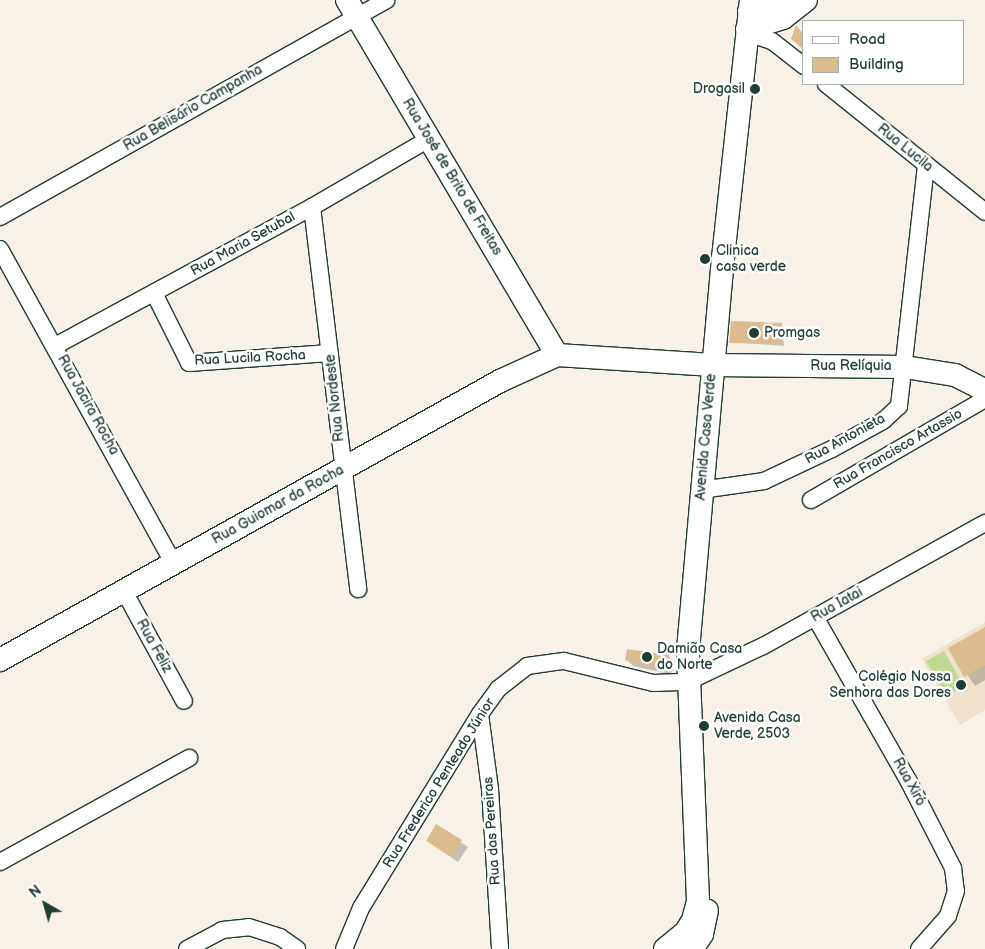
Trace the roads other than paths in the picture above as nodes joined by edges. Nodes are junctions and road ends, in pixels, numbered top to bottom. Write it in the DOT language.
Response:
graph roads {
  1 [pos="386,0"];
  2 [pos="785,0"];
  3 [pos="806,0"];
  4 [pos="351,8"];
  5 [pos="749,18"];
  6 [pos="802,64"];
  7 [pos="827,85"];
  8 [pos="428,139"];
  9 [pos="926,165"];
  10 [pos="312,207"];
  11 [pos="985,212"];
  12 [pos="0,217"];
  13 [pos="0,248"];
  14 [pos="154,293"];
  15 [pos="55,346"];
  16 [pos="330,353"];
  17 [pos="557,355"];
  18 [pos="713,365"];
  19 [pos="905,367"];
  20 [pos="985,390"];
  21 [pos="985,399"];
  22 [pos="343,469"];
  23 [pos="702,490"];
  24 [pos="811,500"];
  25 [pos="985,523"];
  26 [pos="173,563"];
  27 [pos="358,589"];
  28 [pos="124,591"];
  29 [pos="815,617"];
  30 [pos="0,660"];
  31 [pos="687,682"];
  32 [pos="184,700"];
  33 [pos="480,714"];
  34 [pos="189,758"];
  35 [pos="0,862"];
  36 [pos="699,876"];
  37 [pos="186,949"];
  38 [pos="297,949"];
  39 [pos="344,949"];
  40 [pos="500,949"];
  41 [pos="666,949"];
  42 [pos="692,949"];
  43 [pos="919,949"];
  1 -- 4 [label="street, Rua Belisário Campanha"];
  2 -- 5 [label="street"];
  3 -- 5 [label="street"];
  4 -- 8 [label="street, Rua José de Brito de Freitas"];
  4 -- 12 [label="street, Rua Belisário Campanha"];
  5 -- 6 [label="street"];
  5 -- 18 [label="street, Avenida Casa Verde"];
  7 -- 9 [label="street, Rua Lucila"];
  8 -- 10 [label="street, Rua Maria Setubal"];
  8 -- 17 [label="street, Rua José de Brito de Freitas"];
  9 -- 11 [label="street, Rua Lucila"];
  9 -- 19 [label="street, Rua Antonieta"];
  10 -- 14 [label="street, Rua Maria Setubal"];
  10 -- 16 [label="street, Rua Nordeste"];
  13 -- 15 [label="street, Rua Jacira Rocha"];
  14 -- 15 [label="street, Rua Maria Setubal"];
  14 -- 16 [label="street, Rua Lucila Rocha"];
  15 -- 26 [label="street, Rua Jacira Rocha"];
  16 -- 22 [label="street, Rua Nordeste"];
  17 -- 18 [label="street, Rua Relíquia"];
  17 -- 22 [label="street, Rua Guiomar da Rocha"];
  18 -- 19 [label="street, Rua Relíquia"];
  18 -- 23 [label="street, Avenida Casa Verde"];
  19 -- 20 [label="street, Rua Relíquia"];
  19 -- 23 [label="street, Rua Antonieta"];
  21 -- 24 [label="street, Rua Francisco Artassio"];
  22 -- 26 [label="street, Rua Guiomar da Rocha"];
  22 -- 27 [label="street, Rua Nordeste"];
  23 -- 31 [label="street, Avenida Casa Verde"];
  25 -- 29 [label="street, Rua Iatai"];
  26 -- 28 [label="street, Rua Guiomar da Rocha"];
  28 -- 30 [label="street, Rua Guiomar da Rocha"];
  28 -- 32 [label="street, Rua Feliz"];
  29 -- 31 [label="street, Rua Iatai"];
  29 -- 43 [label="street, Rua Xiró"];
  31 -- 33 [label="street, Rua Frederico Penteado Júnior"];
  31 -- 36 [label="street, Avenida Casa Verde"];
  33 -- 39 [label="street, Rua Frederico Penteado Júnior"];
  33 -- 40 [label="street, Rua das Pereiras"];
  34 -- 35 [label="street"];
  36 -- 41 [label="street, Avenida Casa Verde"];
  36 -- 42 [label="street, Avenida Casa Verde"];
  37 -- 38 [label="street"];
}
